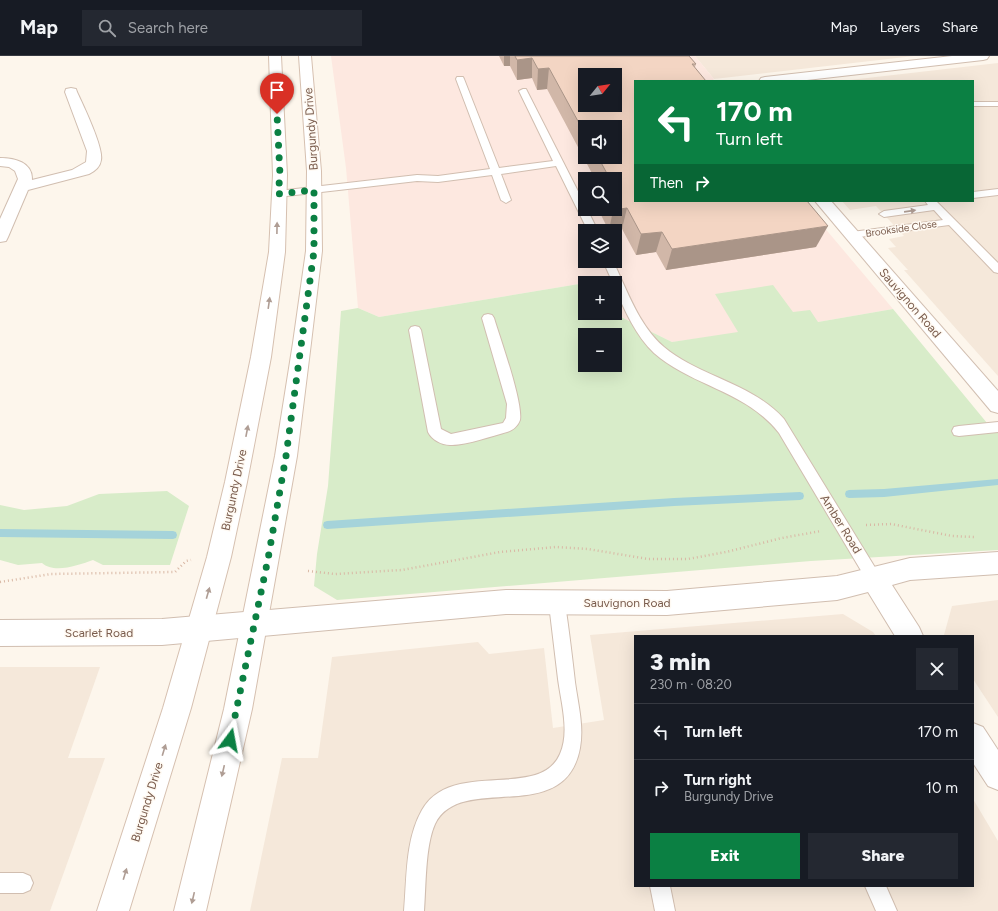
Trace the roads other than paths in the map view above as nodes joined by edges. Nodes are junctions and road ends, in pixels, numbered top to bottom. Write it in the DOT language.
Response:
graph roads {
  1 [pos="275,56"];
  2 [pos="305,56"];
  3 [pos="983,56"];
  4 [pos="962,57"];
  5 [pos="460,79"];
  6 [pos="773,80"];
  7 [pos="523,91"];
  8 [pos="71,92"];
  9 [pos="974,104"];
  10 [pos="998,104"];
  11 [pos="0,162"];
  12 [pos="559,163"];
  13 [pos="496,171"];
  14 [pos="22,187"];
  15 [pos="314,190"];
  16 [pos="998,192"];
  17 [pos="278,194"];
  18 [pos="974,195"];
  19 [pos="506,200"];
  20 [pos="824,202"];
  21 [pos="932,203"];
  22 [pos="884,214"];
  23 [pos="951,222"];
  24 [pos="590,224"];
  25 [pos="852,235"];
  26 [pos="0,238"];
  27 [pos="611,268"];
  28 [pos="998,269"];
  29 [pos="488,318"];
  30 [pos="415,330"];
  31 [pos="998,405"];
  32 [pos="998,427"];
  33 [pos="959,431"];
  34 [pos="998,563"];
  35 [pos="874,578"];
  36 [pos="557,604"];
  37 [pos="254,624"];
  38 [pos="198,628"];
  39 [pos="0,633"];
  40 [pos="909,635"];
  41 [pos="974,739"];
  42 [pos="998,776"];
  43 [pos="0,883"];
  44 [pos="23,883"];
  45 [pos="660,887"];
  46 [pos="875,887"];
  47 [pos="114,911"];
  48 [pos="190,911"];
  49 [pos="414,911"];
  50 [pos="665,911"];
  51 [pos="887,911"];
  1 -- 17 [label="main road, Burgundy Drive"];
  2 -- 15 [label="main road, Burgundy Drive"];
  3 -- 4 [label="main road"];
  4 -- 6 [label="main road"];
  5 -- 13 [label="lane"];
  7 -- 12 [label="lane"];
  8 -- 14 [label="main road"];
  9 -- 10 [label="lane"];
  11 -- 14 [label="main road"];
  12 -- 13 [label="lane"];
  12 -- 24 [label="lane"];
  13 -- 15 [label="lane"];
  13 -- 19 [label="lane"];
  14 -- 26 [label="main road"];
  15 -- 17 [label="lane"];
  15 -- 37 [label="main road, Burgundy Drive"];
  16 -- 18 [label="lane"];
  38 -- 17 [label="main road, Burgundy Drive, one-way"];
  20 -- 25 [label="main road, Sauvignon Road"];
  22 -- 21 [label="lane, Brookside Close, one-way"];
  21 -- 23 [label="lane, Brookside Close"];
  23 -- 25 [label="lane, Brookside Close"];
  23 -- 28 [label="lane, Brookside Close"];
  25 -- 31 [label="main road, Sauvignon Road"];
  27 -- 35 [label="lane, Amber Road"];
  29 -- 30 [label="lane"];
  32 -- 33 [label="lane"];
  34 -- 35 [label="main road, Sauvignon Road"];
  35 -- 36 [label="main road, Sauvignon Road"];
  35 -- 40 [label="main road, Amber Road"];
  36 -- 37 [label="main road, Sauvignon Road"];
  36 -- 49 [label="lane"];
  37 -- 38 [label="main road, Scarlet Road"];
  37 -- 48 [label="main road, Burgundy Drive, one-way"];
  38 -- 39 [label="main road, Scarlet Road"];
  47 -- 38 [label="main road, Burgundy Drive, one-way"];
  41 -- 42 [label="main road"];
  43 -- 44 [label="lane"];
  45 -- 50 [label="lane"];
  46 -- 51 [label="lane"];
}
